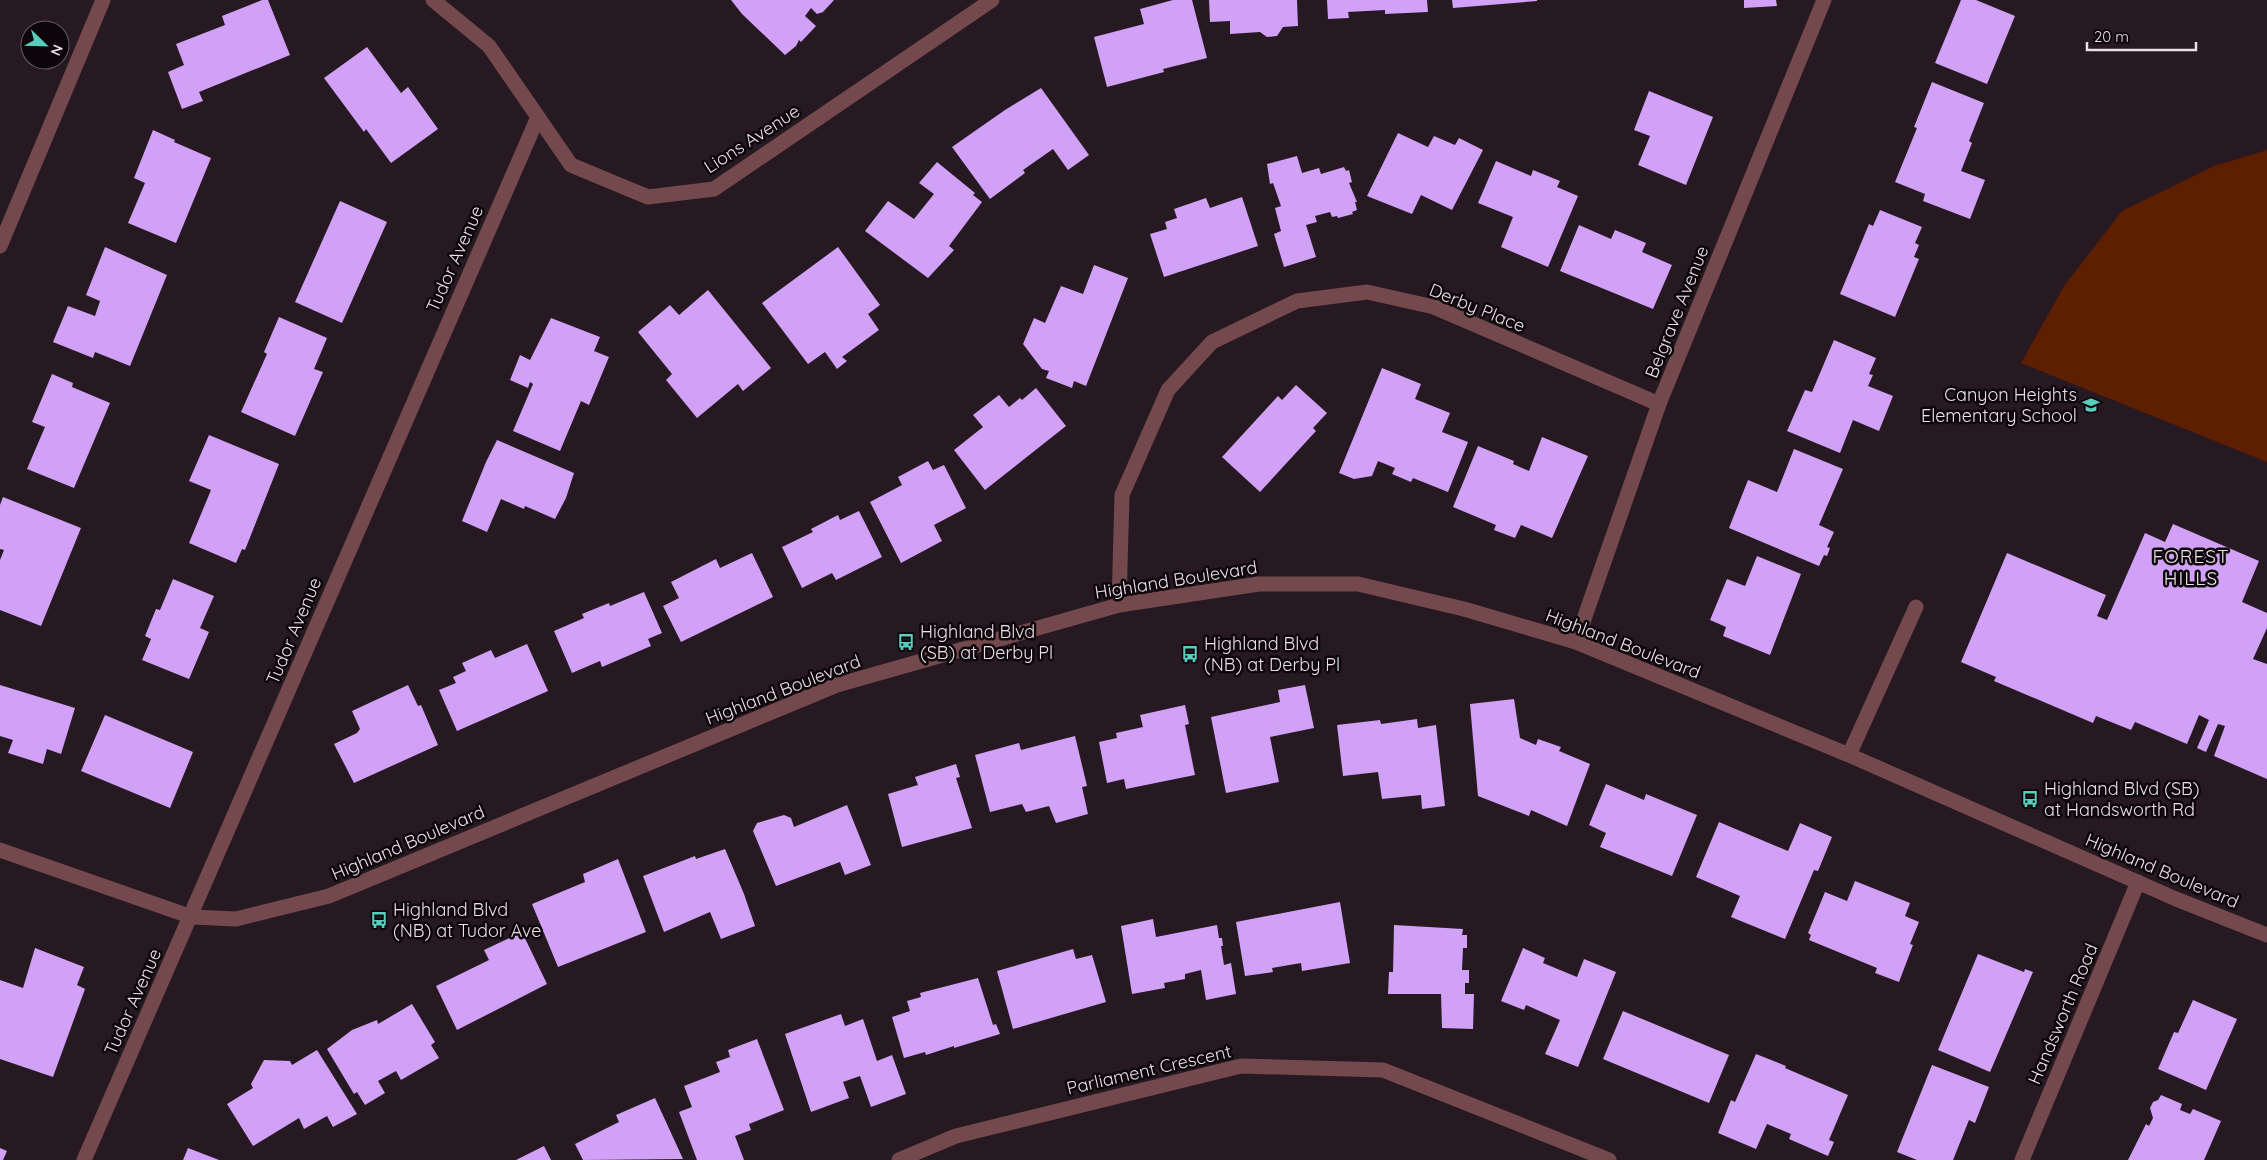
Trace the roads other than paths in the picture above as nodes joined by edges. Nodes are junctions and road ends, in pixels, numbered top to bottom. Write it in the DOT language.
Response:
graph roads {
  1 [pos="103,0"];
  2 [pos="433,0"];
  3 [pos="992,0"];
  4 [pos="1824,0"];
  5 [pos="538,117"];
  6 [pos="0,246"];
  7 [pos="1659,404"];
  8 [pos="1120,605"];
  9 [pos="1916,607"];
  10 [pos="1576,642"];
  11 [pos="1849,756"];
  12 [pos="0,850"];
  13 [pos="2138,882"];
  14 [pos="192,916"];
  15 [pos="2267,935"];
  16 [pos="84,1160"];
  17 [pos="899,1160"];
  18 [pos="1609,1160"];
  19 [pos="2022,1160"];
  1 -- 6 [label="street"];
  2 -- 5 [label="street, Lions Avenue"];
  3 -- 5 [label="street, Lions Avenue"];
  4 -- 7 [label="street, Belgrave Avenue"];
  5 -- 14 [label="street, Tudor Avenue"];
  7 -- 8 [label="street, Derby Place"];
  7 -- 10 [label="street, Belgrave Avenue"];
  8 -- 10 [label="street, Highland Boulevard"];
  8 -- 14 [label="street, Highland Boulevard"];
  9 -- 11 [label="street"];
  10 -- 11 [label="street, Highland Boulevard"];
  11 -- 13 [label="street, Highland Boulevard"];
  12 -- 14 [label="street, Highland Boulevard"];
  13 -- 15 [label="street, Highland Boulevard"];
  13 -- 19 [label="street, Handsworth Road"];
  14 -- 16 [label="street, Tudor Avenue"];
  17 -- 18 [label="street, Parliament Crescent"];
}
